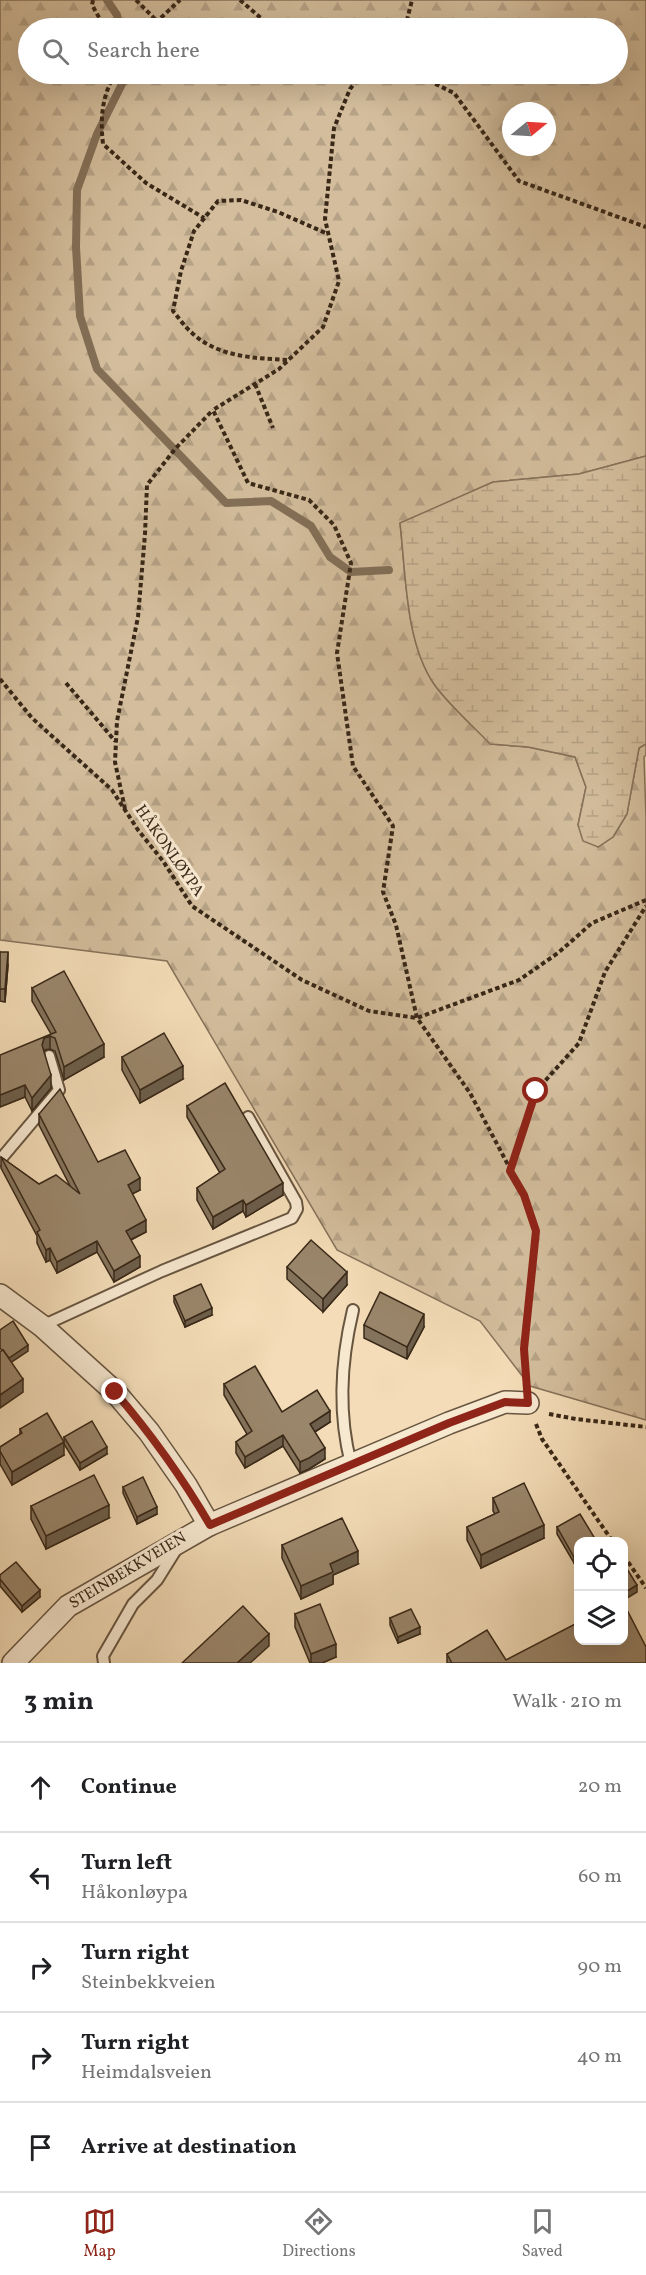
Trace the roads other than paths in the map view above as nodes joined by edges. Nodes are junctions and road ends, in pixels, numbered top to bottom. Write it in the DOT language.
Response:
graph roads {
  1 [pos="49,1056"];
  2 [pos="248,1117"];
  3 [pos="0,1160"];
  4 [pos="0,1295"];
  5 [pos="353,1311"];
  6 [pos="42,1326"];
  7 [pos="528,1403"];
  8 [pos="351,1464"];
  9 [pos="210,1525"];
  10 [pos="184,1538"];
  11 [pos="13,1663"];
  12 [pos="104,1663"];
  1 -- 3 [label="lane"];
  2 -- 6 [label="lane"];
  4 -- 6 [label="street"];
  5 -- 8 [label="lane"];
  6 -- 9 [label="street"];
  7 -- 8 [label="street, STEINBEKKVEIEN"];
  8 -- 9 [label="street, STEINBEKKVEIEN"];
  9 -- 10 [label="street, STEINBEKKVEIEN"];
  10 -- 11 [label="street, STEINBEKKVEIEN"];
  10 -- 12 [label="lane"];
}
